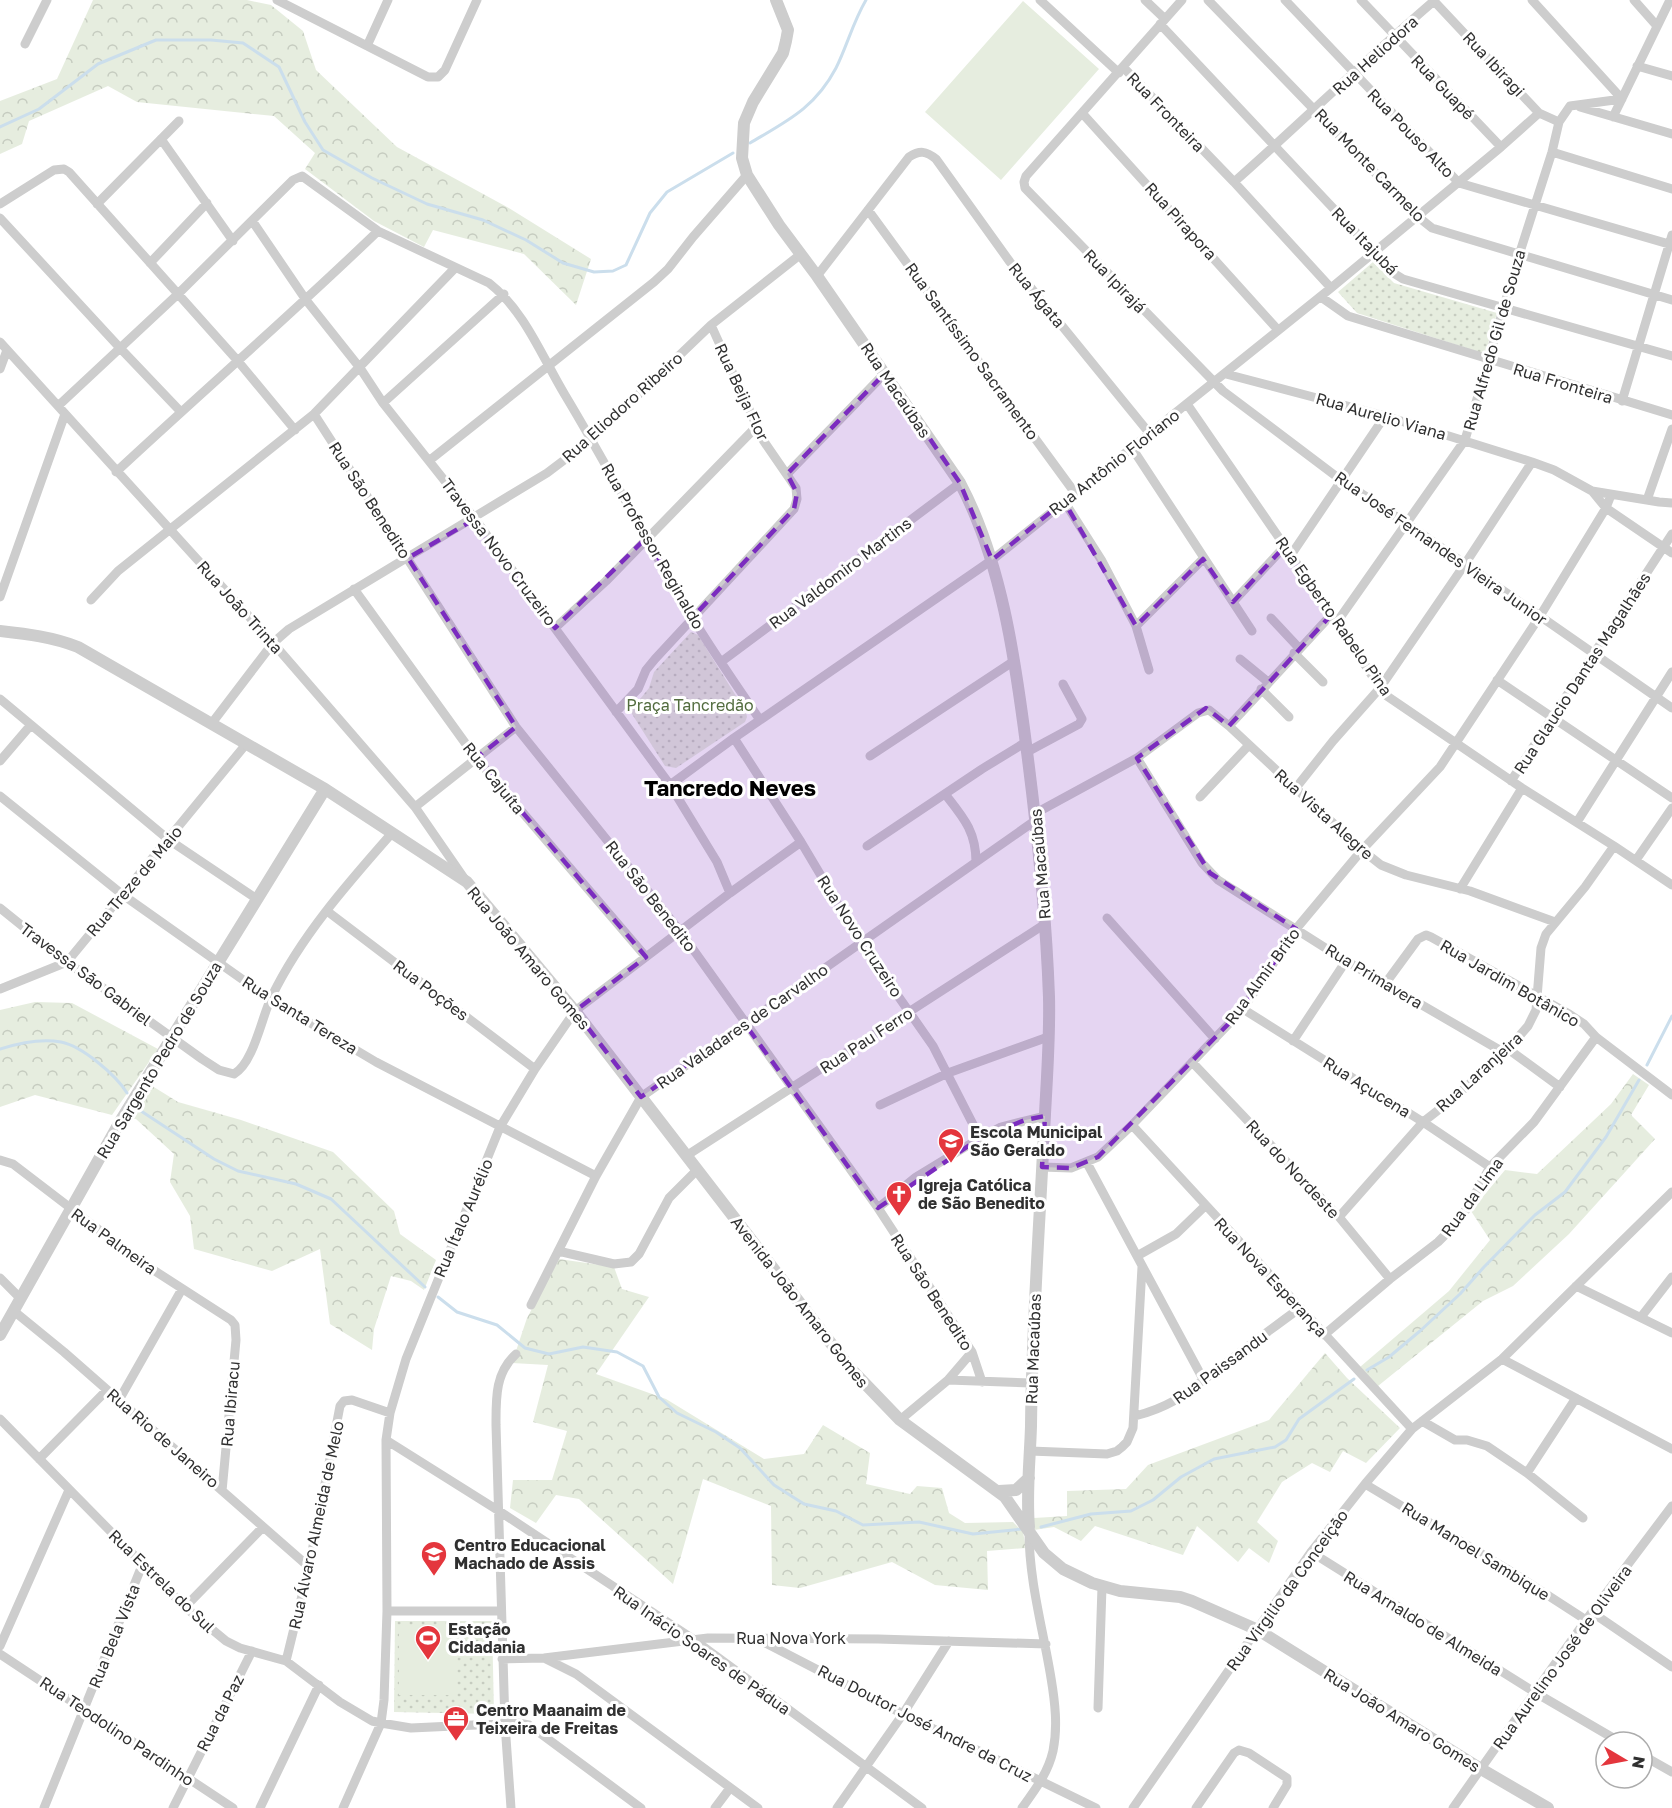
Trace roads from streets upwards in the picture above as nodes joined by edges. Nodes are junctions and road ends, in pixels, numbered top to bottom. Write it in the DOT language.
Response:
graph roads {
  1 [pos="47,0"];
  2 [pos="277,0"];
  3 [pos="388,0"];
  4 [pos="477,0"];
  5 [pos="776,0"];
  6 [pos="1040,0"];
  7 [pos="1145,0"];
  8 [pos="1182,0"];
  9 [pos="1209,0"];
  10 [pos="1285,0"];
  11 [pos="1361,0"];
  12 [pos="1434,0"];
  13 [pos="1532,0"];
  14 [pos="1634,0"];
  15 [pos="1670,0"];
  16 [pos="299,5"];
  17 [pos="1163,22"];
  18 [pos="1657,26"];
  19 [pos="1394,36"];
  20 [pos="25,44"];
  21 [pos="367,46"];
  22 [pos="1637,66"];
  23 [pos="1121,70"];
  24 [pos="1353,72"];
  25 [pos="1672,76"];
  26 [pos="1622,99"];
  27 [pos="1577,106"];
  28 [pos="1316,109"];
  29 [pos="1082,113"];
  30 [pos="1539,113"];
  31 [pos="1613,117"];
  32 [pos="179,121"];
  33 [pos="1559,122"];
  34 [pos="1672,134"];
  35 [pos="161,139"];
  36 [pos="1275,146"];
  37 [pos="1501,147"];
  38 [pos="1551,152"];
  39 [pos="747,175"];
  40 [pos="1234,182"];
  41 [pos="1459,183"];
  42 [pos="1672,189"];
  43 [pos="207,203"];
  44 [pos="0,204"];
  45 [pos="97,204"];
  46 [pos="1535,205"];
  47 [pos="868,210"];
  48 [pos="1417,216"];
  49 [pos="0,218"];
  50 [pos="253,222"];
  51 [pos="378,231"];
  52 [pos="233,241"];
  53 [pos="1671,242"];
  54 [pos="1373,251"];
  55 [pos="801,255"];
  56 [pos="1519,255"];
  57 [pos="150,263"];
  58 [pos="455,268"];
  59 [pos="818,276"];
  60 [pos="1332,288"];
  61 [pos="178,294"];
  62 [pos="504,294"];
  63 [pos="1654,295"];
  64 [pos="1321,297"];
  65 [pos="306,300"];
  66 [pos="1672,300"];
  67 [pos="1504,309"];
  68 [pos="711,324"];
  69 [pos="1278,330"];
  70 [pos="0,342"];
  71 [pos="1638,346"];
  72 [pos="120,348"];
  73 [pos="7,350"];
  74 [pos="1672,356"];
  75 [pos="237,360"];
  76 [pos="1488,360"];
  77 [pos="547,366"];
  78 [pos="360,368"];
  79 [pos="0,369"];
  80 [pos="885,373"];
  81 [pos="1226,374"];
  82 [pos="1214,382"];
  83 [pos="1622,401"];
  84 [pos="383,403"];
  85 [pos="1187,404"];
  86 [pos="58,406"];
  87 [pos="181,412"];
  88 [pos="65,414"];
  89 [pos="314,414"];
  90 [pos="1385,416"];
  91 [pos="1672,416"];
  92 [pos="757,426"];
  93 [pos="1672,429"];
  94 [pos="295,430"];
  95 [pos="1150,434"];
  96 [pos="592,439"];
  97 [pos="1465,440"];
  98 [pos="1132,448"];
  99 [pos="430,460"];
  100 [pos="1532,462"];
  101 [pos="116,472"];
  102 [pos="787,474"];
  103 [pos="1341,480"];
  104 [pos="960,483"];
  105 [pos="1592,491"];
  106 [pos="1074,493"];
  107 [pos="1611,495"];
  108 [pos="1647,500"];
  109 [pos="1064,501"];
  110 [pos="1672,502"];
  111 [pos="1606,508"];
  112 [pos="475,519"];
  113 [pos="1406,523"];
  114 [pos="169,529"];
  115 [pos="1672,534"];
  116 [pos="646,537"];
  117 [pos="1285,546"];
  118 [pos="1668,551"];
  119 [pos="1291,555"];
  120 [pos="408,558"];
  121 [pos="1203,559"];
  122 [pos="992,560"];
  123 [pos="1466,564"];
  124 [pos="354,589"];
  125 [pos="0,597"];
  126 [pos="91,600"];
  127 [pos="1233,602"];
  128 [pos="1540,616"];
  129 [pos="692,618"];
  130 [pos="1271,618"];
  131 [pos="1334,618"];
  132 [pos="1136,626"];
  133 [pos="555,628"];
  134 [pos="0,631"];
  135 [pos="1252,631"];
  136 [pos="273,643"];
  137 [pos="1297,650"];
  138 [pos="1595,655"];
  139 [pos="1240,659"];
  140 [pos="1014,661"];
  141 [pos="721,662"];
  142 [pos="1149,670"];
  143 [pos="1672,672"];
  144 [pos="1497,680"];
  145 [pos="1323,682"];
  146 [pos="1063,684"];
  147 [pos="1264,686"];
  148 [pos="1380,688"];
  149 [pos="1656,698"];
  150 [pos="0,699"];
  151 [pos="1672,708"];
  152 [pos="616,712"];
  153 [pos="1213,712"];
  154 [pos="1289,717"];
  155 [pos="1553,718"];
  156 [pos="760,720"];
  157 [pos="212,723"];
  158 [pos="30,726"];
  159 [pos="1229,726"];
  160 [pos="516,727"];
  161 [pos="734,738"];
  162 [pos="247,743"];
  163 [pos="1456,743"];
  164 [pos="1249,745"];
  165 [pos="1027,747"];
  166 [pos="870,756"];
  167 [pos="476,758"];
  168 [pos="1137,758"];
  169 [pos="0,761"];
  170 [pos="1616,761"];
  171 [pos="1511,781"];
  172 [pos="670,785"];
  173 [pos="1522,788"];
  174 [pos="325,789"];
  175 [pos="1295,789"];
  176 [pos="945,794"];
  177 [pos="0,796"];
  178 [pos="1200,797"];
  179 [pos="1672,798"];
  180 [pos="415,807"];
  181 [pos="1672,808"];
  182 [pos="1036,816"];
  183 [pos="1576,822"];
  184 [pos="392,833"];
  185 [pos="169,840"];
  186 [pos="801,842"];
  187 [pos="867,846"];
  188 [pos="1614,846"];
  189 [pos="1362,850"];
  190 [pos="1636,860"];
  191 [pos="976,862"];
  192 [pos="467,882"];
  193 [pos="1672,885"];
  194 [pos="1460,889"];
  195 [pos="730,893"];
  196 [pos="123,895"];
  197 [pos="257,899"];
  198 [pos="0,908"];
  199 [pos="327,911"];
  200 [pos="1107,918"];
  201 [pos="1555,922"];
  202 [pos="1046,924"];
  203 [pos="1296,929"];
  204 [pos="680,931"];
  205 [pos="861,943"];
  206 [pos="646,957"];
  207 [pos="1346,961"];
  208 [pos="67,962"];
  209 [pos="217,962"];
  210 [pos="1385,984"];
  211 [pos="0,989"];
  212 [pos="1537,997"];
  213 [pos="270,999"];
  214 [pos="1243,1009"];
  215 [pos="575,1011"];
  216 [pos="910,1012"];
  217 [pos="745,1024"];
  218 [pos="1596,1036"];
  219 [pos="172,1037"];
  220 [pos="1048,1037"];
  221 [pos="1215,1040"];
  222 [pos="1293,1041"];
  223 [pos="1506,1051"];
  224 [pos="1192,1062"];
  225 [pos="535,1069"];
  226 [pos="948,1073"];
  227 [pos="792,1087"];
  228 [pos="1560,1087"];
  229 [pos="1672,1095"];
  230 [pos="641,1097"];
  231 [pos="880,1105"];
  232 [pos="1045,1116"];
  233 [pos="1423,1122"];
  234 [pos="1132,1125"];
  235 [pos="500,1127"];
  236 [pos="980,1138"];
  237 [pos="686,1155"];
  238 [pos="0,1160"];
  239 [pos="1087,1164"];
  240 [pos="1042,1167"];
  241 [pos="1490,1167"];
  242 [pos="697,1170"];
  243 [pos="596,1176"];
  244 [pos="1672,1192"];
  245 [pos="1205,1206"];
  246 [pos="878,1208"];
  247 [pos="70,1210"];
  248 [pos="1340,1217"];
  249 [pos="558,1251"];
  250 [pos="1137,1256"];
  251 [pos="1142,1267"];
  252 [pos="1672,1277"];
  253 [pos="0,1278"];
  254 [pos="1390,1279"];
  255 [pos="1576,1286"];
  256 [pos="182,1289"];
  257 [pos="21,1299"];
  258 [pos="531,1305"];
  259 [pos="1300,1308"];
  260 [pos="15,1312"];
  261 [pos="1641,1317"];
  262 [pos="231,1320"];
  263 [pos="1672,1334"];
  264 [pos="0,1335"];
  265 [pos="1324,1335"];
  266 [pos="972,1352"];
  267 [pos="516,1354"];
  268 [pos="1502,1359"];
  269 [pos="1203,1379"];
  270 [pos="948,1380"];
  271 [pos="982,1382"];
  272 [pos="1031,1383"];
  273 [pos="107,1389"];
  274 [pos="1576,1398"];
  275 [pos="119,1400"];
  276 [pos="390,1413"];
  277 [pos="1135,1416"];
  278 [pos="0,1419"];
  279 [pos="900,1420"];
  280 [pos="1422,1421"];
  281 [pos="1412,1429"];
  282 [pos="386,1440"];
  283 [pos="1672,1449"];
  284 [pos="1030,1450"];
  285 [pos="39,1459"];
  286 [pos="1527,1473"];
  287 [pos="1029,1478"];
  288 [pos="1365,1484"];
  289 [pos="69,1490"];
  290 [pos="222,1491"];
  291 [pos="999,1491"];
  292 [pos="1672,1506"];
  293 [pos="499,1511"];
  294 [pos="1583,1518"];
  295 [pos="263,1527"];
  296 [pos="1029,1531"];
  297 [pos="1311,1552"];
  298 [pos="143,1563"];
  299 [pos="309,1567"];
  300 [pos="1102,1587"];
  301 [pos="185,1607"];
  302 [pos="387,1611"];
  303 [pos="501,1611"];
  304 [pos="1589,1616"];
  305 [pos="1258,1630"];
  306 [pos="755,1637"];
  307 [pos="693,1640"];
  308 [pos="949,1641"];
  309 [pos="1046,1644"];
  310 [pos="0,1646"];
  311 [pos="252,1651"];
  312 [pos="0,1654"];
  313 [pos="544,1658"];
  314 [pos="502,1659"];
  315 [pos="286,1661"];
  316 [pos="1672,1667"];
  317 [pos="319,1685"];
  318 [pos="1536,1694"];
  319 [pos="85,1708"];
  320 [pos="1098,1708"];
  321 [pos="903,1714"];
  322 [pos="381,1723"];
  323 [pos="505,1724"];
  324 [pos="1599,1730"];
  325 [pos="1654,1762"];
  326 [pos="866,1768"];
  327 [pos="1481,1769"];
  328 [pos="1672,1772"];
  329 [pos="187,1778"];
  330 [pos="1041,1781"];
  331 [pos="730,1788"];
  332 [pos="512,1807"];
  333 [pos="44,1808"];
  334 [pos="172,1808"];
  335 [pos="233,1808"];
  336 [pos="260,1808"];
  337 [pos="343,1808"];
  338 [pos="640,1808"];
  339 [pos="715,1808"];
  340 [pos="758,1808"];
  341 [pos="837,1808"];
  342 [pos="922,1808"];
  343 [pos="1023,1808"];
  344 [pos="1096,1808"];
  345 [pos="1133,1808"];
  346 [pos="1196,1808"];
  347 [pos="1273,1808"];
  348 [pos="1453,1808"];
  349 [pos="1548,1808"];
  1 -- 20 [label="street"];
  2 -- 16 [label="street"];
  3 -- 21 [label="street"];
  4 -- 21 [label="street"];
  5 -- 39 [label="street, Rua Macaúbas"];
  6 -- 23 [label="street, Rua Fronteira"];
  7 -- 17 [label="street, Rua Itajubá"];
  8 -- 17 [label="street"];
  9 -- 28 [label="street, Rua Monte Carmelo"];
  10 -- 24 [label="street, Rua Pouso Alto"];
  11 -- 19 [label="street, Rua Guapé"];
  12 -- 19 [label="street, Rua Heliodora"];
  12 -- 30 [label="street, Rua Ibiragi"];
  13 -- 26 [label="street"];
  14 -- 18 [label="street"];
  15 -- 18 [label="street"];
  16 -- 21 [label="street"];
  17 -- 23 [label="street"];
  17 -- 36 [label="street, Rua Itajubá"];
  18 -- 22 [label="street"];
  19 -- 24 [label="street, Rua Heliodora"];
  19 -- 37 [label="street, Rua Guapé"];
  22 -- 25 [label="street"];
  22 -- 26 [label="street"];
  23 -- 29 [label="street"];
  23 -- 40 [label="street, Rua Fronteira"];
  24 -- 28 [label="street, Rua Heliodora"];
  24 -- 41 [label="street, Rua Pouso Alto"];
  26 -- 27 [label="street"];
  26 -- 31 [label="street"];
  27 -- 31 [label="street"];
  27 -- 33 [label="street"];
  28 -- 36 [label="street, Rua Heliodora"];
  28 -- 48 [label="street, Rua Monte Carmelo"];
  29 -- 69 [label="street, Rua Pirapora"];
  29 -- 82 [label="street, Rua Ipirajá"];
  30 -- 33 [label="street, Rua Ibiragi"];
  30 -- 37 [label="street, Rua Antônio Floriano"];
  31 -- 34 [label="street"];
  32 -- 35 [label="street"];
  33 -- 38 [label="street, Rua Alfredo Gil de Souza"];
  35 -- 43 [label="street"];
  35 -- 45 [label="street"];
  36 -- 40 [label="street, Rua Heliodora"];
  36 -- 54 [label="street, Rua Itajubá"];
  37 -- 41 [label="street, Rua Antônio Floriano"];
  38 -- 42 [label="street"];
  38 -- 46 [label="street, Rua Alfredo Gil de Souza"];
  39 -- 55 [label="street, Rua Macaúbas"];
  39 -- 77 [label="street"];
  40 -- 60 [label="street, Rua Fronteira"];
  41 -- 46 [label="street, Rua Pouso Alto"];
  41 -- 48 [label="street, Rua Antônio Floriano"];
  43 -- 52 [label="street"];
  43 -- 57 [label="street"];
  44 -- 45 [label="street"];
  45 -- 57 [label="street"];
  46 -- 53 [label="street, Rua Pouso Alto"];
  46 -- 56 [label="street, Rua Alfredo Gil de Souza"];
  47 -- 59 [label="street"];
  47 -- 95 [label="street, Rua Ágata"];
  47 -- 106 [label="street, Rua Santíssimo Sacramento"];
  48 -- 54 [label="street, Rua Antônio Floriano"];
  48 -- 56 [label="street, Rua Monte Carmelo"];
  49 -- 72 [label="street"];
  50 -- 51 [label="street, Rua Professor Reginaldo"];
  50 -- 52 [label="street"];
  50 -- 65 [label="street, Travessa Novo Cruzeiro"];
  51 -- 58 [label="street, Rua Professor Reginaldo"];
  51 -- 65 [label="street"];
  52 -- 61 [label="street"];
  53 -- 63 [label="street"];
  54 -- 60 [label="street, Rua Antônio Floriano"];
  54 -- 67 [label="street, Rua Itajubá"];
  55 -- 59 [label="street, Rua Macaúbas"];
  55 -- 68 [label="street, Rua Eliodoro Ribeiro"];
  56 -- 63 [label="street, Rua Monte Carmelo"];
  56 -- 67 [label="street, Rua Alfredo Gil de Souza"];
  57 -- 61 [label="street"];
  58 -- 62 [label="street, Rua Professor Reginaldo"];
  58 -- 78 [label="street"];
  59 -- 80 [label="street, Rua Macaúbas"];
  60 -- 64 [label="street, Rua Antônio Floriano"];
  61 -- 72 [label="street"];
  61 -- 75 [label="street"];
  62 -- 77 [label="street, Rua Professor Reginaldo"];
  62 -- 84 [label="street"];
  63 -- 66 [label="street, Rua Monte Carmelo"];
  63 -- 71 [label="street"];
  64 -- 69 [label="street, Rua Antônio Floriano"];
  64 -- 76 [label="street, Rua Fronteira"];
  65 -- 75 [label="street"];
  65 -- 78 [label="street, Travessa Novo Cruzeiro"];
  67 -- 71 [label="street, Rua Itajubá"];
  67 -- 76 [label="street, Rua Alfredo Gil de Souza"];
  68 -- 92 [label="street, Rua Beija Flor"];
  68 -- 96 [label="street, Rua Eliodoro Ribeiro"];
  69 -- 81 [label="street, Rua Antônio Floriano"];
  70 -- 73 [label="street, Rua João Trinta"];
  71 -- 74 [label="street, Rua Itajubá"];
  71 -- 83 [label="street"];
  72 -- 86 [label="street"];
  72 -- 87 [label="street"];
  73 -- 79 [label="street"];
  73 -- 86 [label="street, Rua João Trinta"];
  75 -- 87 [label="street"];
  75 -- 94 [label="street"];
  76 -- 83 [label="street, Rua Fronteira"];
  76 -- 97 [label="street, Rua Alfredo Gil de Souza"];
  77 -- 96 [label="street, Rua Professor Reginaldo"];
  77 -- 99 [label="street"];
  78 -- 84 [label="street, Travessa Novo Cruzeiro"];
  78 -- 89 [label="street"];
  80 -- 102 [label="street"];
  80 -- 104 [label="street, Rua Macaúbas"];
  81 -- 82 [label="street, Rua Antônio Floriano"];
  81 -- 90 [label="street, Rua Aurelio Viana"];
  82 -- 85 [label="street, Rua Antônio Floriano"];
  82 -- 103 [label="street, Rua José Fernandes Vieira Junior"];
  83 -- 91 [label="street, Rua Fronteira"];
  84 -- 99 [label="street, Travessa Novo Cruzeiro"];
  85 -- 95 [label="street, Rua Antônio Floriano"];
  85 -- 117 [label="street, Rua Egberto Rabelo Pina"];
  86 -- 88 [label="street, Rua João Trinta"];
  87 -- 101 [label="street"];
  88 -- 101 [label="street, Rua João Trinta"];
  88 -- 125 [label="street"];
  89 -- 94 [label="street"];
  89 -- 120 [label="street, Rua São Benedito"];
  90 -- 97 [label="street, Rua Aurelio Viana"];
  90 -- 103 [label="street"];
  92 -- 102 [label="street, Rua Beija Flor"];
  92 -- 116 [label="street"];
  93 -- 108 [label="street"];
  94 -- 114 [label="street"];
  95 -- 98 [label="street, Rua Antônio Floriano"];
  96 -- 112 [label="street, Rua Eliodoro Ribeiro"];
  96 -- 116 [label="street, Rua Professor Reginaldo"];
  97 -- 100 [label="street, Rua Aurelio Viana"];
  97 -- 113 [label="street, Rua Alfredo Gil de Souza"];
  98 -- 106 [label="street, Rua Antônio Floriano"];
  98 -- 121 [label="street"];
  99 -- 112 [label="street, Travessa Novo Cruzeiro"];
  100 -- 105 [label="street, Rua Aurelio Viana"];
  100 -- 123 [label="street"];
  101 -- 114 [label="street, Rua João Trinta"];
  102 -- 129 [label="street, Rua Beija Flor"];
  103 -- 113 [label="street, Rua José Fernandes Vieira Junior"];
  103 -- 119 [label="street"];
  104 -- 122 [label="street, Rua Macaúbas"];
  104 -- 141 [label="street, Rua Valdomiro Martins"];
  105 -- 107 [label="street, Rua Aurelio Viana"];
  105 -- 111 [label="street"];
  106 -- 109 [label="street, Rua Antônio Floriano"];
  107 -- 108 [label="street, Rua Aurelio Viana"];
  107 -- 111 [label="street, Rua Almir Brito"];
  108 -- 110 [label="street, Rua Aurelio Viana"];
  109 -- 122 [label="street, Rua Antônio Floriano"];
  109 -- 132 [label="street"];
  111 -- 118 [label="street"];
  111 -- 128 [label="street, Rua Almir Brito"];
  112 -- 120 [label="street, Rua Eliodoro Ribeiro"];
  112 -- 133 [label="street, Travessa Novo Cruzeiro"];
  113 -- 123 [label="street, Rua José Fernandes Vieira Junior"];
  113 -- 131 [label="street, Rua Alfredo Gil de Souza"];
  114 -- 126 [label="street"];
  114 -- 136 [label="street, Rua João Trinta"];
  115 -- 118 [label="street, Rua Glaucio Dantas Magalhães"];
  116 -- 129 [label="street, Rua Professor Reginaldo"];
  116 -- 133 [label="street"];
  117 -- 119 [label="street, Rua Egberto Rabelo Pina"];
  117 -- 127 [label="street"];
  118 -- 138 [label="street, Rua Glaucio Dantas Magalhães"];
  119 -- 131 [label="street, Rua Egberto Rabelo Pina"];
  120 -- 124 [label="street, Rua Eliodoro Ribeiro"];
  120 -- 160 [label="street, Rua São Benedito"];
  121 -- 127 [label="street"];
  121 -- 132 [label="street"];
  122 -- 140 [label="street, Rua Macaúbas"];
  122 -- 156 [label="street, Rua Antônio Floriano"];
  123 -- 128 [label="street, Rua José Fernandes Vieira Junior"];
  123 -- 148 [label="street"];
  124 -- 136 [label="street, Rua Eliodoro Ribeiro"];
  124 -- 167 [label="street, Rua Cajuíta"];
  127 -- 135 [label="street"];
  128 -- 138 [label="street, Rua José Fernandes Vieira Junior"];
  128 -- 144 [label="street, Rua Almir Brito"];
  129 -- 141 [label="street, Rua Professor Reginaldo"];
  129 -- 152 [label="street"];
  130 -- 137 [label="street"];
  131 -- 137 [label="street, Rua Alfredo Gil de Souza"];
  131 -- 148 [label="street, Rua Egberto Rabelo Pina"];
  132 -- 142 [label="street"];
  133 -- 152 [label="street, Travessa Novo Cruzeiro"];
  134 -- 157 [label="street"];
  136 -- 157 [label="street, Rua Eliodoro Ribeiro"];
  136 -- 180 [label="street, Rua João Trinta"];
  137 -- 145 [label="street"];
  137 -- 147 [label="street, Rua Alfredo Gil de Souza"];
  138 -- 149 [label="street, Rua José Fernandes Vieira Junior"];
  138 -- 155 [label="street, Rua Glaucio Dantas Magalhães"];
  139 -- 147 [label="street"];
  140 -- 165 [label="street, Rua Macaúbas"];
  140 -- 166 [label="street"];
  141 -- 156 [label="street, Rua Professor Reginaldo"];
  143 -- 149 [label="street"];
  144 -- 155 [label="street"];
  144 -- 163 [label="street, Rua Almir Brito"];
  146 -- 165 [label="street"];
  147 -- 154 [label="street"];
  147 -- 159 [label="street, Rua Alfredo Gil de Souza"];
  148 -- 163 [label="street, Rua Egberto Rabelo Pina"];
  148 -- 175 [label="street"];
  149 -- 151 [label="street, Rua José Fernandes Vieira Junior"];
  149 -- 170 [label="street"];
  150 -- 158 [label="street"];
  152 -- 172 [label="street, Travessa Novo Cruzeiro"];
  153 -- 159 [label="street, Rua Vista Alegre"];
  153 -- 168 [label="street, Rua Valadares de Carvalho"];
  155 -- 170 [label="street"];
  155 -- 171 [label="street, Rua Glaucio Dantas Magalhães"];
  156 -- 161 [label="street, Rua Antônio Floriano"];
  157 -- 162 [label="street"];
  158 -- 169 [label="street"];
  158 -- 185 [label="street"];
  159 -- 164 [label="street, Rua Vista Alegre"];
  160 -- 167 [label="street"];
  160 -- 204 [label="street, Rua São Benedito"];
  161 -- 172 [label="street, Rua Antônio Floriano"];
  161 -- 186 [label="street, Rua Novo Cruzeiro"];
  162 -- 174 [label="street, Rua João Amaro Gomes"];
  162 -- 185 [label="street, Rua Treze de Maio"];
  163 -- 171 [label="street, Rua Egberto Rabelo Pina"];
  163 -- 189 [label="street, Rua Almir Brito"];
  164 -- 175 [label="street, Rua Vista Alegre"];
  164 -- 178 [label="street"];
  165 -- 176 [label="street"];
  165 -- 182 [label="street, Rua Macaúbas"];
  167 -- 180 [label="street"];
  167 -- 206 [label="street, Rua Cajuíta"];
  168 -- 182 [label="street, Rua Valadares de Carvalho"];
  168 -- 203 [label="street, Rua Primavera"];
  170 -- 179 [label="street"];
  170 -- 183 [label="street"];
  171 -- 173 [label="street, Rua Egberto Rabelo Pina"];
  172 -- 195 [label="street, Travessa Novo Cruzeiro"];
  173 -- 183 [label="street, Rua Egberto Rabelo Pina"];
  173 -- 194 [label="street"];
  174 -- 184 [label="street, Rua João Amaro Gomes"];
  174 -- 197 [label="street, Rua Sargento Pedro de Souza"];
  175 -- 189 [label="street, Rua Vista Alegre"];
  176 -- 187 [label="street"];
  176 -- 191 [label="street"];
  177 -- 196 [label="street, Rua Santa Tereza"];
  180 -- 192 [label="street, Rua João Trinta"];
  181 -- 190 [label="street"];
  182 -- 191 [label="street, Rua Valadares de Carvalho"];
  182 -- 202 [label="street, Rua Macaúbas"];
  183 -- 188 [label="street, Rua Egberto Rabelo Pina"];
  184 -- 192 [label="street, Rua João Amaro Gomes"];
  184 -- 199 [label="street"];
  185 -- 196 [label="street, Rua Treze de Maio"];
  185 -- 197 [label="street"];
  186 -- 195 [label="street, Rua Ítalo Aurélio"];
  186 -- 205 [label="street, Rua Novo Cruzeiro"];
  188 -- 190 [label="street, Rua Egberto Rabelo Pina"];
  188 -- 201 [label="street, Rua Laranjeira"];
  189 -- 194 [label="street, Rua Vista Alegre"];
  189 -- 203 [label="street, Rua Almir Brito"];
  190 -- 193 [label="street, Rua Egberto Rabelo Pina"];
  191 -- 205 [label="street, Rua Valadares de Carvalho"];
  192 -- 215 [label="street, Rua João Amaro Gomes"];
  194 -- 201 [label="street, Rua Vista Alegre"];
  195 -- 204 [label="street, Rua Ítalo Aurélio"];
  196 -- 208 [label="street, Rua Treze de Maio"];
  196 -- 209 [label="street, Rua Santa Tereza"];
  197 -- 209 [label="street, Rua Sargento Pedro de Souza"];
  198 -- 208 [label="street, Travessa São Gabriel"];
  199 -- 213 [label="street"];
  199 -- 225 [label="street, Rua Poções"];
  200 -- 221 [label="street"];
  201 -- 212 [label="street, Rua Laranjeira"];
  202 -- 216 [label="street, Rua Pau Ferro"];
  202 -- 220 [label="street, Rua Macaúbas"];
  203 -- 207 [label="street, Rua Primavera"];
  203 -- 214 [label="street, Rua Almir Brito"];
  204 -- 206 [label="street, Rua Ítalo Aurélio"];
  204 -- 217 [label="street, Rua São Benedito"];
  205 -- 216 [label="street, Rua Novo Cruzeiro"];
  205 -- 217 [label="street, Rua Valadares de Carvalho"];
  206 -- 215 [label="street, Rua Ítalo Aurélio"];
  207 -- 210 [label="street, Rua Primavera"];
  207 -- 222 [label="street"];
  208 -- 211 [label="street, Rua Treze de Maio"];
  208 -- 219 [label="street, Travessa São Gabriel"];
  209 -- 213 [label="street, Rua Santa Tereza"];
  209 -- 219 [label="street, Rua Sargento Pedro de Souza"];
  210 -- 212 [label="street, Rua Jardim Botânico"];
  210 -- 223 [label="street, Rua Primavera"];
  212 -- 218 [label="street, Rua Jardim Botânico"];
  212 -- 223 [label="street, Rua Laranjeira"];
  213 -- 219 [label="street, Travessa São Gabriel"];
  213 -- 235 [label="street, Rua Santa Tereza"];
  214 -- 221 [label="street, Rua Almir Brito"];
  214 -- 222 [label="street, Rua Açucena"];
  215 -- 225 [label="street, Rua Ítalo Aurélio"];
  215 -- 230 [label="street, Rua João Amaro Gomes"];
  216 -- 226 [label="street, Rua Novo Cruzeiro"];
  216 -- 227 [label="street, Rua Pau Ferro"];
  217 -- 227 [label="street, Rua São Benedito"];
  217 -- 230 [label="street, Rua Valadares de Carvalho"];
  218 -- 228 [label="street, Rua da Lima"];
  218 -- 229 [label="street, Rua Jardim Botânico"];
  219 -- 247 [label="street, Rua Sargento Pedro de Souza"];
  220 -- 226 [label="street"];
  220 -- 232 [label="street, Rua Macaúbas"];
  221 -- 224 [label="street, Rua Almir Brito"];
  222 -- 233 [label="street, Rua Açucena"];
  223 -- 228 [label="street, Rua Primavera"];
  223 -- 233 [label="street, Rua Laranjeira"];
  224 -- 234 [label="street, Rua Almir Brito"];
  224 -- 248 [label="street, Rua do Nordeste"];
  225 -- 235 [label="street, Rua Ítalo Aurélio"];
  226 -- 231 [label="street"];
  226 -- 236 [label="street, Rua Novo Cruzeiro"];
  227 -- 237 [label="street, Rua Pau Ferro"];
  227 -- 246 [label="street, Rua São Benedito"];
  228 -- 241 [label="street, Rua da Lima"];
  230 -- 237 [label="street, Avenida João Amaro Gomes"];
  230 -- 243 [label="street, Rua Valadares de Carvalho"];
  232 -- 236 [label="street"];
  232 -- 240 [label="street, Rua Macaúbas"];
  233 -- 241 [label="street, Rua Açucena"];
  233 -- 248 [label="street, Rua Laranjeira"];
  234 -- 239 [label="street, Rua Almir Brito"];
  234 -- 245 [label="street, Rua Nova Esperança"];
  235 -- 243 [label="street, Rua Santa Tereza"];
  235 -- 276 [label="street, Rua Ítalo Aurélio"];
  236 -- 246 [label="street"];
  237 -- 242 [label="street, Avenida João Amaro Gomes"];
  238 -- 247 [label="street, Rua Palmeira"];
  239 -- 240 [label="street"];
  239 -- 250 [label="street"];
  240 -- 272 [label="street, Rua Macaúbas"];
  241 -- 254 [label="street, Rua da Lima"];
  242 -- 249 [label="street"];
  242 -- 279 [label="street, Avenida João Amaro Gomes"];
  243 -- 249 [label="street, Rua Valadares de Carvalho"];
  244 -- 255 [label="street, Rua Virgilio da Conceição"];
  245 -- 250 [label="street"];
  245 -- 259 [label="street, Rua Nova Esperança"];
  246 -- 266 [label="street, Rua São Benedito"];
  247 -- 256 [label="street, Rua Palmeira"];
  247 -- 257 [label="street, Rua Sargento Pedro de Souza"];
  248 -- 254 [label="street, Rua do Nordeste"];
  249 -- 258 [label="street, Rua Valadares de Carvalho"];
  250 -- 251 [label="street"];
  251 -- 269 [label="street"];
  251 -- 277 [label="street"];
  252 -- 261 [label="street"];
  253 -- 257 [label="street"];
  254 -- 265 [label="street, Rua da Lima"];
  255 -- 261 [label="street"];
  255 -- 268 [label="street, Rua Virgilio da Conceição"];
  256 -- 262 [label="street, Rua Palmeira"];
  256 -- 275 [label="street"];
  257 -- 260 [label="street, Rua Sargento Pedro de Souza"];
  259 -- 265 [label="street, Rua Nova Esperança"];
  259 -- 269 [label="street, Rua Paissandu"];
  260 -- 264 [label="street, Rua Sargento Pedro de Souza"];
  260 -- 273 [label="street, Rua Rio de Janeiro"];
  261 -- 263 [label="street"];
  262 -- 290 [label="street, Rua Ibiracu"];
  265 -- 281 [label="street, Rua Nova Esperança"];
  266 -- 270 [label="street"];
  266 -- 271 [label="street, Rua São Benedito"];
  267 -- 293 [label="street"];
  268 -- 274 [label="street"];
  268 -- 280 [label="street, Rua Virgilio da Conceição"];
  269 -- 277 [label="street, Rua Paissandu"];
  270 -- 271 [label="street"];
  270 -- 279 [label="street"];
  271 -- 272 [label="street"];
  272 -- 284 [label="street, Rua Macaúbas"];
  273 -- 275 [label="street, Rua Rio de Janeiro"];
  273 -- 285 [label="street"];
  274 -- 283 [label="street"];
  274 -- 286 [label="street"];
  275 -- 290 [label="street, Rua Rio de Janeiro"];
  276 -- 282 [label="street, Rua Ítalo Aurélio"];
  276 -- 299 [label="street, Rua Álvaro Almeida de Melo"];
  277 -- 284 [label="street"];
  278 -- 285 [label="street, Rua Estrela do Sul"];
  279 -- 291 [label="street, Avenida João Amaro Gomes"];
  280 -- 281 [label="street, Rua Virgilio da Conceição"];
  280 -- 286 [label="street"];
  281 -- 288 [label="street, Rua Virgilio da Conceição"];
  282 -- 293 [label="street, Rua Inácio Soares de Pádua"];
  282 -- 302 [label="street, Rua Ítalo Aurélio"];
  284 -- 287 [label="street, Rua Macaúbas"];
  285 -- 289 [label="street, Rua Estrela do Sul"];
  286 -- 294 [label="street"];
  287 -- 291 [label="street"];
  287 -- 296 [label="street, Rua Macaúbas"];
  288 -- 297 [label="street, Rua Virgilio da Conceição"];
  288 -- 304 [label="street, Rua Manoel Sambique"];
  289 -- 298 [label="street, Rua Estrela do Sul"];
  289 -- 310 [label="street"];
  290 -- 295 [label="street, Rua Rio de Janeiro"];
  291 -- 296 [label="street, Avenida João Amaro Gomes"];
  292 -- 304 [label="street, Rua Aurelino José de Oliveira"];
  293 -- 303 [label="street"];
  293 -- 307 [label="street, Rua Inácio Soares de Pádua"];
  295 -- 299 [label="street, Rua Rio de Janeiro"];
  295 -- 301 [label="street"];
  296 -- 300 [label="street, Avenida João Amaro Gomes"];
  296 -- 309 [label="street, Rua Macaúbas"];
  297 -- 305 [label="street, Rua Virgilio da Conceição"];
  297 -- 318 [label="street, Rua Arnaldo de Almeida"];
  298 -- 301 [label="street, Rua Estrela do Sul"];
  298 -- 319 [label="street, Rua Bela Vista"];
  299 -- 315 [label="street, Rua Álvaro Almeida de Melo"];
  300 -- 305 [label="street, Avenida João Amaro Gomes"];
  300 -- 320 [label="street"];
  301 -- 311 [label="street, Rua Estrela do Sul"];
  302 -- 303 [label="street"];
  302 -- 322 [label="street, Rua Ítalo Aurélio"];
  303 -- 314 [label="street"];
  304 -- 316 [label="street, Rua Manoel Sambique"];
  304 -- 318 [label="street, Rua Aurelino José de Oliveira"];
  305 -- 327 [label="street, Rua João Amaro Gomes"];
  305 -- 345 [label="street, Rua Virgilio da Conceição"];
  306 -- 307 [label="street, Rua Nova York"];
  306 -- 308 [label="street, Rua Nova York"];
  306 -- 321 [label="street, Rua Doutor José Andre da Cruz"];
  307 -- 313 [label="street, Rua Nova York"];
  307 -- 326 [label="street, Rua Inácio Soares de Pádua"];
  308 -- 309 [label="street, Rua Nova York"];
  308 -- 321 [label="street"];
  309 -- 330 [label="street, Rua Macaúbas"];
  311 -- 315 [label="street, Rua Estrela do Sul"];
  311 -- 329 [label="street, Rua da Paz"];
  312 -- 319 [label="street, Rua Teodolino Pardinho"];
  313 -- 314 [label="street, Rua Nova York"];
  313 -- 331 [label="street"];
  314 -- 323 [label="street"];
  315 -- 317 [label="street, Rua Estrela do Sul"];
  317 -- 322 [label="street, Rua Estrela do Sul"];
  317 -- 336 [label="street"];
  318 -- 324 [label="street, Rua Arnaldo de Almeida"];
  318 -- 327 [label="street, Rua Aurelino José de Oliveira"];
  319 -- 329 [label="street, Rua Teodolino Pardinho"];
  319 -- 333 [label="street, Rua Bela Vista"];
  321 -- 326 [label="street"];
  321 -- 330 [label="street, Rua Doutor José Andre da Cruz"];
  322 -- 323 [label="street, Rua Estrela do Sul"];
  322 -- 337 [label="street, Rua Ítalo Aurélio"];
  323 -- 332 [label="street"];
  323 -- 338 [label="street, Rua Estrela do Sul"];
  325 -- 328 [label="street"];
  326 -- 341 [label="street"];
  326 -- 342 [label="street, Rua Inácio Soares de Pádua"];
  327 -- 348 [label="street, Rua Aurelino José de Oliveira"];
  327 -- 349 [label="street, Rua João Amaro Gomes"];
  329 -- 334 [label="street, Rua da Paz"];
  329 -- 335 [label="street, Rua Teodolino Pardinho"];
  330 -- 343 [label="street, Rua Macaúbas"];
  330 -- 344 [label="street, Rua Doutor José Andre da Cruz"];
  331 -- 339 [label="street"];
  331 -- 340 [label="street"];
  346 -- 347 [label="street"];
}
